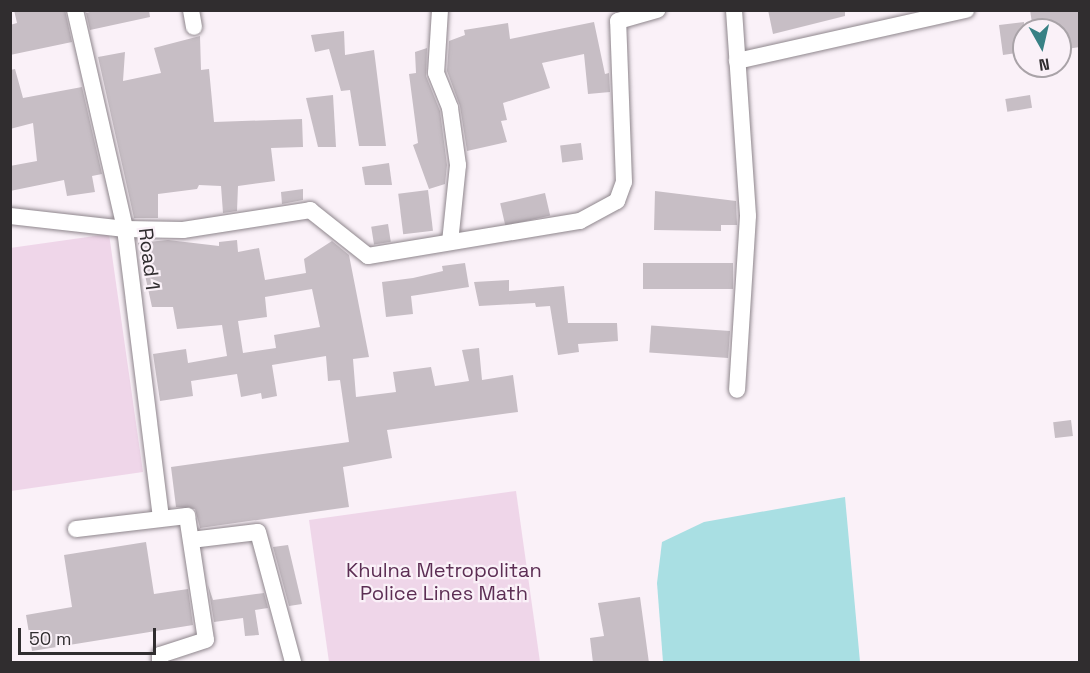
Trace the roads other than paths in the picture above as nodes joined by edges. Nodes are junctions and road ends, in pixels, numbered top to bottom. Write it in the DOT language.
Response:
graph roads {
  1 [pos="75,10"];
  2 [pos="440,10"];
  3 [pos="734,10"];
  4 [pos="966,10"];
  5 [pos="648,12"];
  6 [pos="737,62"];
  7 [pos="10,216"];
  8 [pos="124,229"];
  9 [pos="450,242"];
  10 [pos="737,390"];
  11 [pos="161,516"];
  12 [pos="76,529"];
  13 [pos="191,540"];
  14 [pos="160,663"];
  15 [pos="293,663"];
  1 -- 8 [label="street, Road 1"];
  2 -- 9 [label="street"];
  3 -- 6 [label="street"];
  4 -- 6 [label="street"];
  5 -- 9 [label="street"];
  6 -- 10 [label="street"];
  7 -- 8 [label="street"];
  8 -- 9 [label="street"];
  8 -- 11 [label="street, Road 1"];
  11 -- 12 [label="street"];
  11 -- 13 [label="street"];
  13 -- 14 [label="street"];
  13 -- 15 [label="street"];
}
